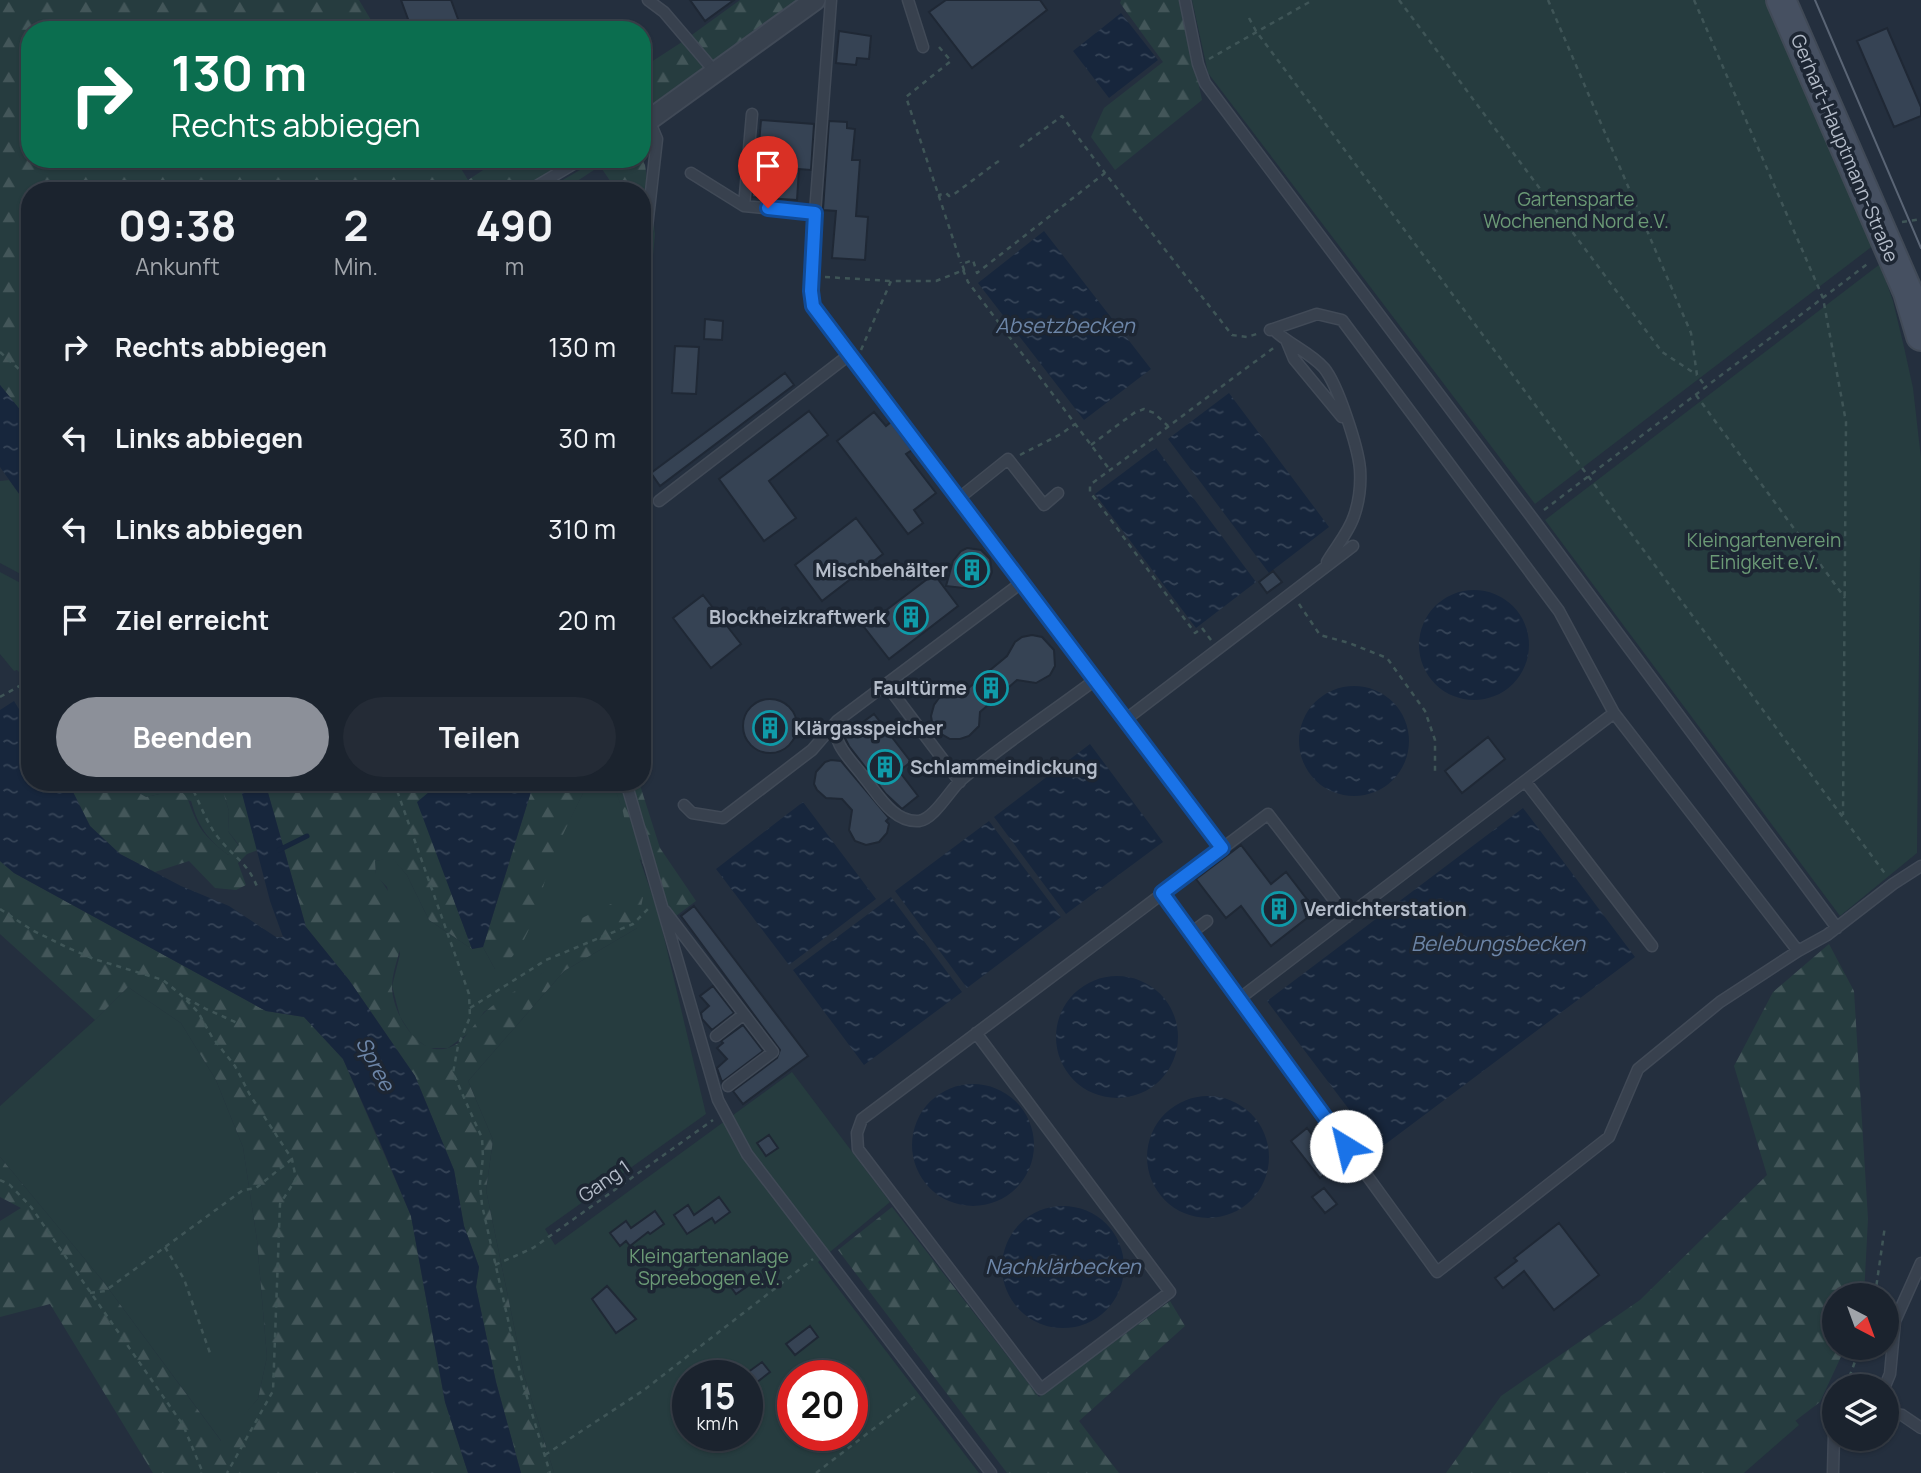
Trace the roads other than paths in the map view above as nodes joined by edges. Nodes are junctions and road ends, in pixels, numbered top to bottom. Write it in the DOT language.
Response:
graph roads {
  1 [pos="648,0"];
  2 [pos="815,0"];
  3 [pos="831,0"];
  4 [pos="908,0"];
  5 [pos="1185,0"];
  6 [pos="1781,0"];
  7 [pos="923,47"];
  8 [pos="716,73"];
  9 [pos="752,114"];
  10 [pos="651,118"];
  11 [pos="651,130"];
  12 [pos="567,168"];
  13 [pos="691,173"];
  14 [pos="543,182"];
  15 [pos="651,192"];
  16 [pos="744,206"];
  17 [pos="815,213"];
  18 [pos="1921,336"];
  19 [pos="1287,342"];
  20 [pos="852,359"];
  21 [pos="1350,428"];
  22 [pos="1058,494"];
  23 [pos="958,499"];
  24 [pos="659,501"];
  25 [pos="1353,545"];
  26 [pos="1323,569"];
  27 [pos="1021,583"];
  28 [pos="1095,680"];
  29 [pos="886,684"];
  30 [pos="1614,713"];
  31 [pos="1125,720"];
  32 [pos="837,721"];
  33 [pos="1525,781"];
  34 [pos="960,782"];
  35 [pos="629,791"];
  36 [pos="684,805"];
  37 [pos="1222,848"];
  38 [pos="1921,866"];
  39 [pos="1162,893"];
  40 [pos="661,903"];
  41 [pos="1347,917"];
  42 [pos="1207,921"];
  43 [pos="1837,928"];
  44 [pos="1191,933"];
  45 [pos="1652,946"];
  46 [pos="1798,951"];
  47 [pos="1239,999"];
  48 [pos="744,1014"];
  49 [pos="976,1033"];
  50 [pos="716,1035"];
  51 [pos="728,1086"];
  52 [pos="1921,1263"];
  53 [pos="1890,1374"];
  54 [pos="1899,1415"];
  55 [pos="1921,1428"];
  56 [pos="1834,1451"];
  57 [pos="991,1473"];
  58 [pos="1833,1473"];
  1 -- 8 [label="lane"];
  2 -- 8 [label="street"];
  3 -- 17 [label="lane"];
  4 -- 7 [label="lane"];
  5 -- 43 [label="lane"];
  6 -- 18 [label="street, Gerhart-Hauptmann-Straße"];
  8 -- 10 [label="street"];
  9 -- 16 [label="lane"];
  11 -- 15 [label="lane"];
  12 -- 14 [label="lane"];
  13 -- 16 [label="lane"];
  16 -- 17 [label="lane"];
  17 -- 20 [label="lane"];
  19 -- 21 [label="lane"];
  19 -- 21 [label="lane"];
  19 -- 30 [label="lane"];
  20 -- 23 [label="lane"];
  20 -- 24 [label="lane"];
  21 -- 26 [label="lane"];
  22 -- 23 [label="lane"];
  23 -- 27 [label="lane"];
  25 -- 26 [label="lane"];
  26 -- 31 [label="lane"];
  27 -- 28 [label="lane"];
  27 -- 29 [label="lane"];
  28 -- 31 [label="lane"];
  28 -- 34 [label="lane"];
  29 -- 32 [label="lane"];
  29 -- 34 [label="lane"];
  30 -- 33 [label="lane"];
  30 -- 46 [label="lane"];
  31 -- 37 [label="lane"];
  32 -- 34 [label="lane"];
  32 -- 36 [label="lane"];
  33 -- 41 [label="lane"];
  33 -- 45 [label="lane"];
  35 -- 40 [label="lane"];
  37 -- 39 [label="lane"];
  37 -- 41 [label="lane"];
  38 -- 43 [label="lane"];
  39 -- 44 [label="lane"];
  39 -- 49 [label="lane"];
  40 -- 48 [label="lane"];
  40 -- 57 [label="lane"];
  41 -- 47 [label="lane"];
  42 -- 44 [label="lane"];
  43 -- 46 [label="lane"];
  44 -- 47 [label="lane"];
  46 -- 47 [label="lane"];
  48 -- 50 [label="lane"];
  48 -- 51 [label="lane"];
  49 -- 49 [label="lane"];
  52 -- 53 [label="lane"];
  54 -- 55 [label="lane"];
  56 -- 58 [label="lane"];
}
